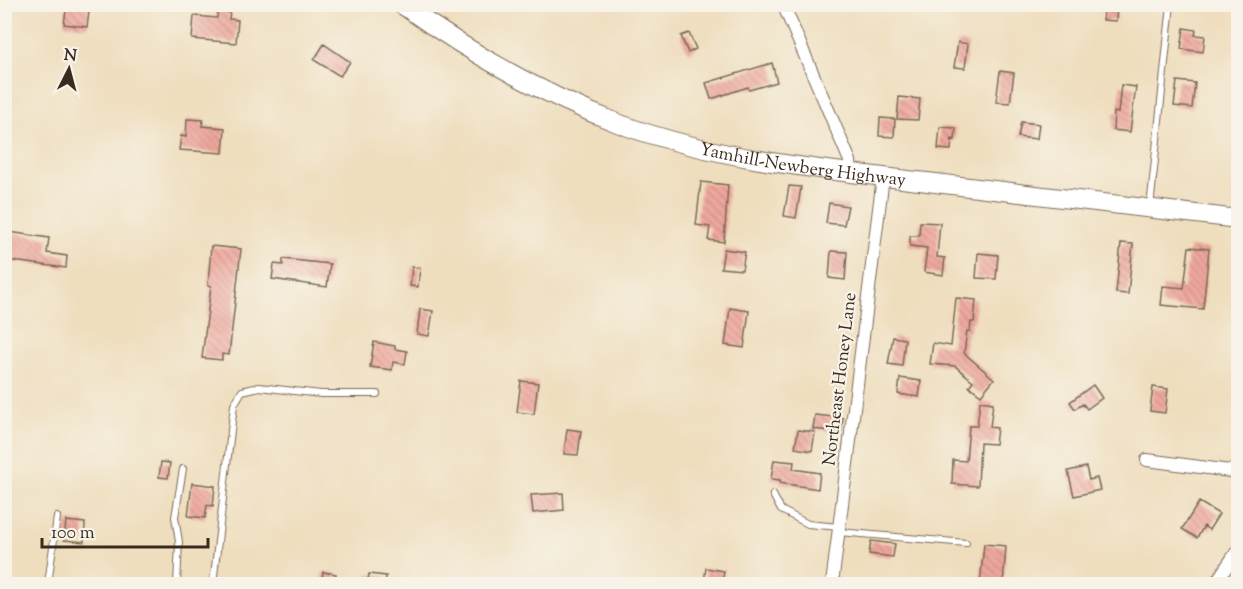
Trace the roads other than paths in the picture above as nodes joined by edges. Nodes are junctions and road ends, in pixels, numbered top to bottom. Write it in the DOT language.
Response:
graph roads {
  1 [pos="401,4"];
  2 [pos="783,4"];
  3 [pos="1171,4"];
  4 [pos="851,173"];
  5 [pos="883,177"];
  6 [pos="1150,208"];
  7 [pos="1239,219"];
  8 [pos="377,394"];
  9 [pos="1147,460"];
  10 [pos="183,469"];
  11 [pos="1239,472"];
  12 [pos="773,495"];
  13 [pos="57,517"];
  14 [pos="839,530"];
  15 [pos="966,543"];
  16 [pos="1239,550"];
  17 [pos="48,585"];
  18 [pos="177,585"];
  19 [pos="213,585"];
  20 [pos="832,585"];
  21 [pos="1215,585"];
  1 -- 4 [label="main road, Yamhill-Newberg Highway"];
  2 -- 4 [label="street"];
  3 -- 6 [label="lane"];
  4 -- 5 [label="main road, Yamhill-Newberg Highway"];
  5 -- 6 [label="main road, Yamhill-Newberg Highway"];
  5 -- 14 [label="street, Northeast Honey Lane"];
  6 -- 7 [label="main road, Yamhill-Newberg Highway"];
  8 -- 19 [label="lane"];
  9 -- 11 [label="street"];
  10 -- 18 [label="lane"];
  12 -- 14 [label="lane"];
  13 -- 17 [label="lane"];
  14 -- 15 [label="lane"];
  14 -- 20 [label="street, Northeast Honey Lane"];
  16 -- 21 [label="street"];
}
